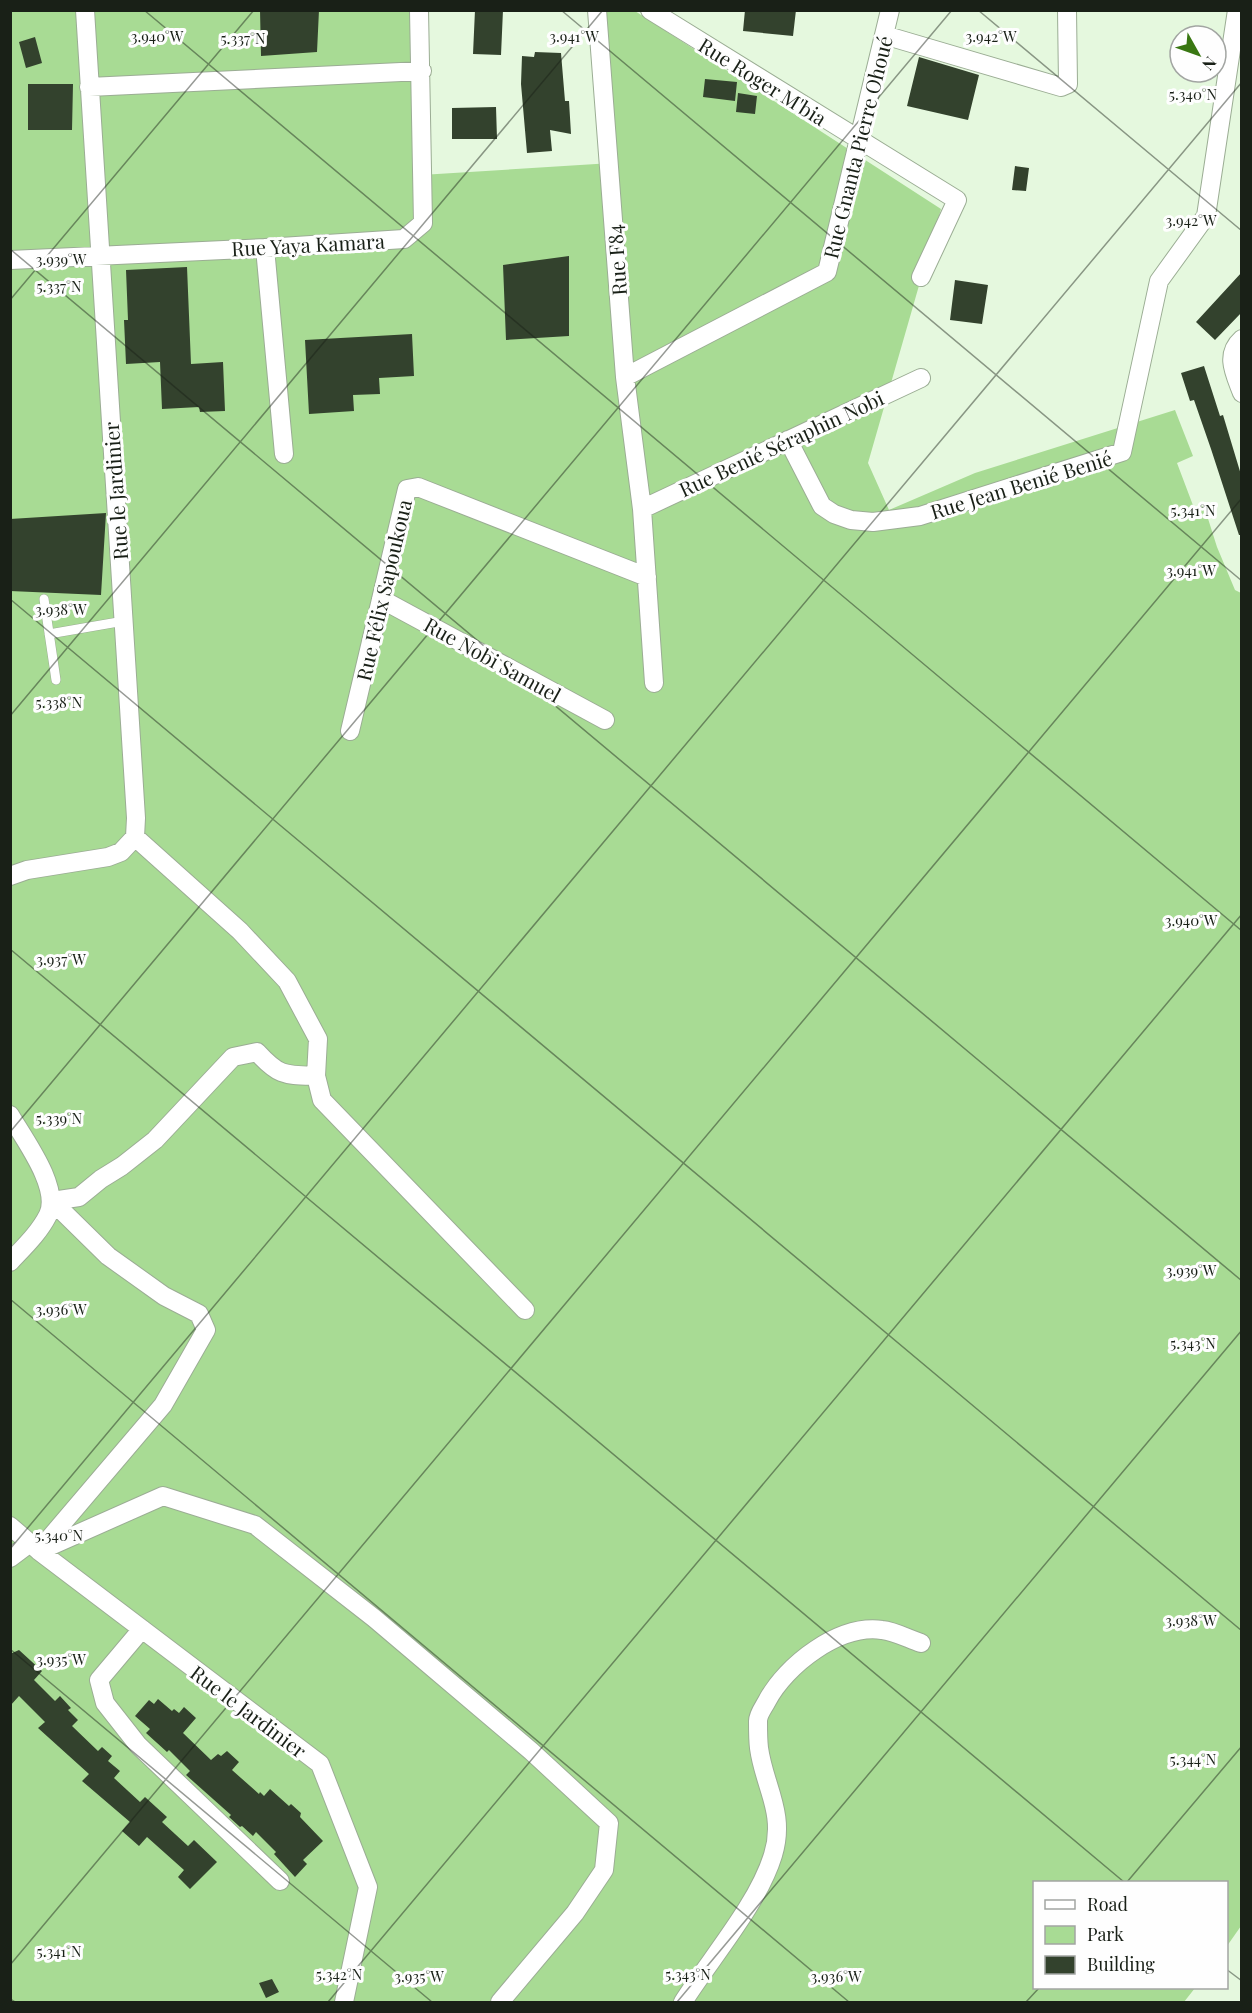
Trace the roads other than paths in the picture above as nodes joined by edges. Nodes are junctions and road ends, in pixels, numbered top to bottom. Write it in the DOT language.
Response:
graph roads {
  1 [pos="85,10"];
  2 [pos="419,10"];
  3 [pos="597,10"];
  4 [pos="651,10"];
  5 [pos="890,10"];
  6 [pos="1067,10"];
  7 [pos="1237,10"];
  8 [pos="884,35"];
  9 [pos="422,71"];
  10 [pos="89,87"];
  11 [pos="860,141"];
  12 [pos="265,248"];
  13 [pos="100,255"];
  14 [pos="10,260"];
  15 [pos="921,277"];
  16 [pos="1242,339"];
  17 [pos="625,377"];
  18 [pos="921,378"];
  19 [pos="1242,393"];
  20 [pos="788,440"];
  21 [pos="284,454"];
  22 [pos="642,509"];
  23 [pos="646,577"];
  24 [pos="381,598"];
  25 [pos="44,599"];
  26 [pos="124,621"];
  27 [pos="49,634"];
  28 [pos="56,680"];
  29 [pos="654,683"];
  30 [pos="605,720"];
  31 [pos="350,731"];
  32 [pos="135,837"];
  33 [pos="10,876"];
  34 [pos="316,1076"];
  35 [pos="10,1115"];
  36 [pos="52,1201"];
  37 [pos="10,1262"];
  38 [pos="525,1310"];
  39 [pos="10,1526"];
  40 [pos="35,1547"];
  41 [pos="10,1558"];
  42 [pos="142,1629"];
  43 [pos="921,1644"];
  44 [pos="280,1881"];
  45 [pos="344,2002"];
  46 [pos="500,2002"];
  47 [pos="683,2002"];
  1 -- 10 [label="street, Rue le Jardinier"];
  2 -- 9 [label="street, Rue Yaya Kamara"];
  3 -- 17 [label="street, Rue F84"];
  4 -- 11 [label="street, Rue Roger M'bia"];
  5 -- 8 [label="street, Rue Gnanta Pierre Ohoué"];
  6 -- 8 [label="street"];
  7 -- 20 [label="street, Rue Jean Benié Benié"];
  8 -- 11 [label="street, Rue Gnanta Pierre Ohoué"];
  9 -- 10 [label="street"];
  9 -- 12 [label="street, Rue Yaya Kamara"];
  10 -- 13 [label="street, Rue le Jardinier"];
  11 -- 15 [label="street, Rue Roger M'bia"];
  11 -- 17 [label="street, Rue Gnanta Pierre Ohoué"];
  12 -- 13 [label="street, Rue Yaya Kamara"];
  12 -- 21 [label="street"];
  13 -- 14 [label="street, Rue Yaya Kamara"];
  13 -- 26 [label="street, Rue le Jardinier"];
  16 -- 19 [label="street"];
  17 -- 22 [label="street, Rue F84"];
  18 -- 20 [label="street, Rue Benié Séraphin Nobi"];
  20 -- 22 [label="street, Rue Benié Séraphin Nobi"];
  22 -- 23 [label="street, Rue F84"];
  23 -- 24 [label="street, Rue Félix Sapoukoua"];
  23 -- 29 [label="street, Rue F84"];
  24 -- 30 [label="street, Rue Nobi Samuel"];
  24 -- 31 [label="street, Rue Félix Sapoukoua"];
  25 -- 27 [label="lane"];
  26 -- 27 [label="lane"];
  26 -- 32 [label="street, Rue le Jardinier"];
  27 -- 28 [label="lane"];
  32 -- 33 [label="street"];
  32 -- 34 [label="street"];
  34 -- 36 [label="street"];
  34 -- 38 [label="street"];
  35 -- 36 [label="street"];
  36 -- 37 [label="street"];
  36 -- 40 [label="street"];
  39 -- 40 [label="street, Rue le Jardinier"];
  40 -- 41 [label="street"];
  40 -- 42 [label="street, Rue le Jardinier"];
  40 -- 46 [label="street"];
  42 -- 44 [label="street"];
  42 -- 45 [label="street, Rue le Jardinier"];
  43 -- 47 [label="street"];
}
